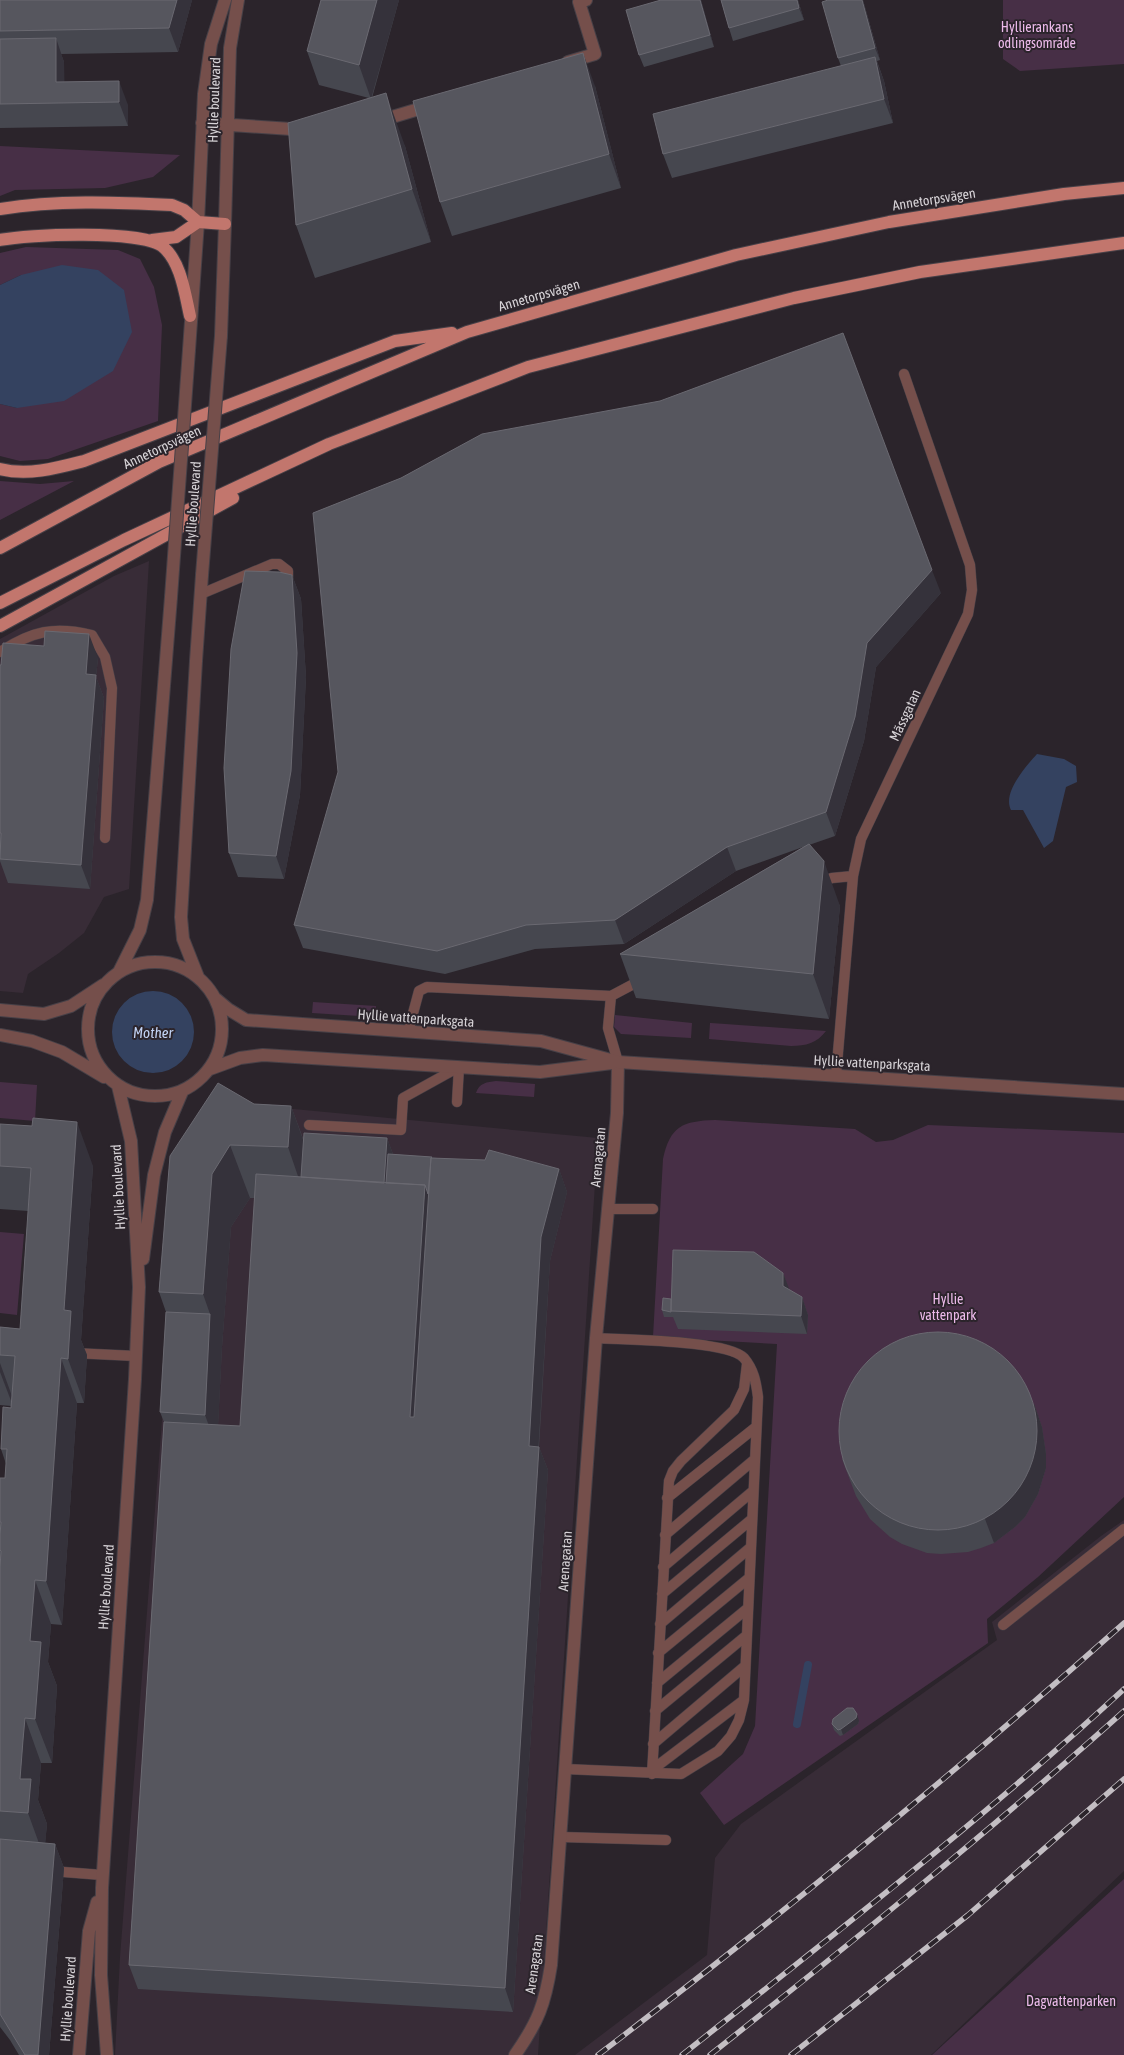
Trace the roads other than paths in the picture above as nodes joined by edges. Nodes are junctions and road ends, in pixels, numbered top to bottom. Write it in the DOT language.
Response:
graph roads {
  1 [pos="225,0"];
  2 [pos="238,0"];
  3 [pos="581,1"];
  4 [pos="557,66"];
  5 [pos="444,101"];
  6 [pos="202,123"];
  7 [pos="369,124"];
  8 [pos="228,125"];
  9 [pos="323,132"];
  10 [pos="1124,188"];
  11 [pos="0,209"];
  12 [pos="198,222"];
  13 [pos="225,224"];
  14 [pos="0,240"];
  15 [pos="152,240"];
  16 [pos="1124,243"];
  17 [pos="190,316"];
  18 [pos="467,332"];
  19 [pos="904,374"];
  20 [pos="329,444"];
  21 [pos="0,469"];
  22 [pos="0,548"];
  23 [pos="201,594"];
  24 [pos="288,596"];
  25 [pos="0,602"];
  26 [pos="0,626"];
  27 [pos="0,652"];
  28 [pos="105,838"];
  29 [pos="853,876"];
  30 [pos="806,889"];
  31 [pos="120,972"];
  32 [pos="654,973"];
  33 [pos="198,977"];
  34 [pos="105,984"];
  35 [pos="611,996"];
  36 [pos="216,999"];
  37 [pos="0,1010"];
  38 [pos="408,1032"];
  39 [pos="0,1036"];
  40 [pos="618,1062"];
  41 [pos="459,1067"];
  42 [pos="210,1069"];
  43 [pos="836,1076"];
  44 [pos="114,1083"];
  45 [pos="182,1092"];
  46 [pos="1124,1094"];
  47 [pos="457,1102"];
  48 [pos="309,1125"];
  49 [pos="609,1209"];
  50 [pos="653,1209"];
  51 [pos="139,1287"];
  52 [pos="596,1338"];
  53 [pos="65,1352"];
  54 [pos="136,1356"];
  55 [pos="747,1364"];
  56 [pos="756,1426"];
  57 [pos="755,1459"];
  58 [pos="753,1491"];
  59 [pos="667,1498"];
  60 [pos="752,1519"];
  61 [pos="1124,1529"];
  62 [pos="665,1535"];
  63 [pos="751,1547"];
  64 [pos="663,1566"];
  65 [pos="749,1578"];
  66 [pos="662,1594"];
  67 [pos="748,1608"];
  68 [pos="660,1624"];
  69 [pos="1003,1625"];
  70 [pos="747,1635"];
  71 [pos="658,1653"];
  72 [pos="745,1666"];
  73 [pos="657,1683"];
  74 [pos="744,1700"];
  75 [pos="655,1711"];
  76 [pos="653,1744"];
  77 [pos="565,1770"];
  78 [pos="652,1772"];
  79 [pos="561,1837"];
  80 [pos="666,1840"];
  81 [pos="38,1870"];
  82 [pos="102,1881"];
  83 [pos="79,2055"];
  84 [pos="107,2055"];
  85 [pos="516,2055"];
  1 -- 6 [label="street, Hyllie boulevard"];
  2 -- 8 [label="street, Hyllie boulevard"];
  3 -- 4 [label="street"];
  5 -- 7 [label="street"];
  6 -- 8 [label="street"];
  6 -- 12 [label="street, Hyllie boulevard"];
  8 -- 9 [label="street"];
  8 -- 13 [label="street, Hyllie boulevard"];
  10 -- 18 [label="main road, Annetorpsvägen"];
  11 -- 12 [label="main road"];
  12 -- 13 [label="main road"];
  12 -- 15 [label="main road"];
  12 -- 17 [label="street, Hyllie boulevard"];
  13 -- 23 [label="street, Hyllie boulevard, bridge"];
  14 -- 15 [label="main road"];
  15 -- 17 [label="main road"];
  16 -- 20 [label="main road"];
  17 -- 31 [label="street, Hyllie boulevard, bridge"];
  18 -- 21 [label="main road"];
  18 -- 22 [label="main road, Annetorpsvägen"];
  19 -- 29 [label="lane, Mässgatan"];
  20 -- 25 [label="main road"];
  20 -- 26 [label="main road"];
  23 -- 24 [label="lane"];
  23 -- 33 [label="street, Hyllie boulevard"];
  27 -- 28 [label="lane"];
  29 -- 30 [label="lane"];
  29 -- 43 [label="lane, Mässgatan"];
  31 -- 33 [label="street"];
  31 -- 34 [label="street"];
  32 -- 35 [label="lane"];
  33 -- 36 [label="street"];
  34 -- 37 [label="street"];
  34 -- 44 [label="street"];
  35 -- 38 [label="lane"];
  35 -- 40 [label="lane"];
  36 -- 38 [label="street, Hyllie vattenparksgata"];
  36 -- 42 [label="street"];
  38 -- 40 [label="street, Hyllie vattenparksgata"];
  39 -- 44 [label="street"];
  40 -- 41 [label="street, Hyllie vattenparksgata"];
  40 -- 43 [label="street, Hyllie vattenparksgata"];
  40 -- 49 [label="street, Arenagatan"];
  41 -- 42 [label="street, Hyllie vattenparksgata"];
  41 -- 47 [label="lane"];
  41 -- 48 [label="lane"];
  42 -- 45 [label="street"];
  43 -- 46 [label="street, Hyllie vattenparksgata"];
  44 -- 45 [label="street"];
  44 -- 51 [label="street, Hyllie boulevard"];
  45 -- 51 [label="street, Hyllie boulevard"];
  49 -- 50 [label="lane"];
  49 -- 52 [label="street, Arenagatan"];
  51 -- 54 [label="street, Hyllie boulevard"];
  52 -- 55 [label="lane"];
  52 -- 77 [label="street, Arenagatan"];
  53 -- 54 [label="lane"];
  54 -- 82 [label="street, Hyllie boulevard"];
  55 -- 56 [label="lane"];
  55 -- 59 [label="lane"];
  56 -- 57 [label="lane"];
  56 -- 59 [label="lane"];
  57 -- 58 [label="lane"];
  57 -- 62 [label="lane"];
  58 -- 60 [label="lane"];
  58 -- 64 [label="lane"];
  59 -- 62 [label="lane"];
  60 -- 63 [label="lane"];
  60 -- 66 [label="lane"];
  61 -- 69 [label="lane"];
  62 -- 64 [label="lane"];
  63 -- 65 [label="lane"];
  63 -- 68 [label="lane"];
  64 -- 66 [label="lane"];
  65 -- 67 [label="lane"];
  65 -- 71 [label="lane"];
  66 -- 68 [label="lane"];
  67 -- 70 [label="lane"];
  67 -- 73 [label="lane"];
  68 -- 71 [label="lane"];
  70 -- 72 [label="lane"];
  70 -- 75 [label="lane"];
  71 -- 73 [label="lane"];
  72 -- 74 [label="lane"];
  72 -- 76 [label="lane"];
  73 -- 75 [label="lane"];
  74 -- 78 [label="lane"];
  74 -- 78 [label="lane"];
  75 -- 76 [label="lane"];
  76 -- 78 [label="lane"];
  77 -- 78 [label="lane"];
  77 -- 79 [label="street, Arenagatan"];
  79 -- 80 [label="lane"];
  79 -- 85 [label="street, Arenagatan"];
  81 -- 82 [label="lane"];
  82 -- 83 [label="street, Hyllie boulevard"];
  82 -- 84 [label="street, Hyllie boulevard"];
}
